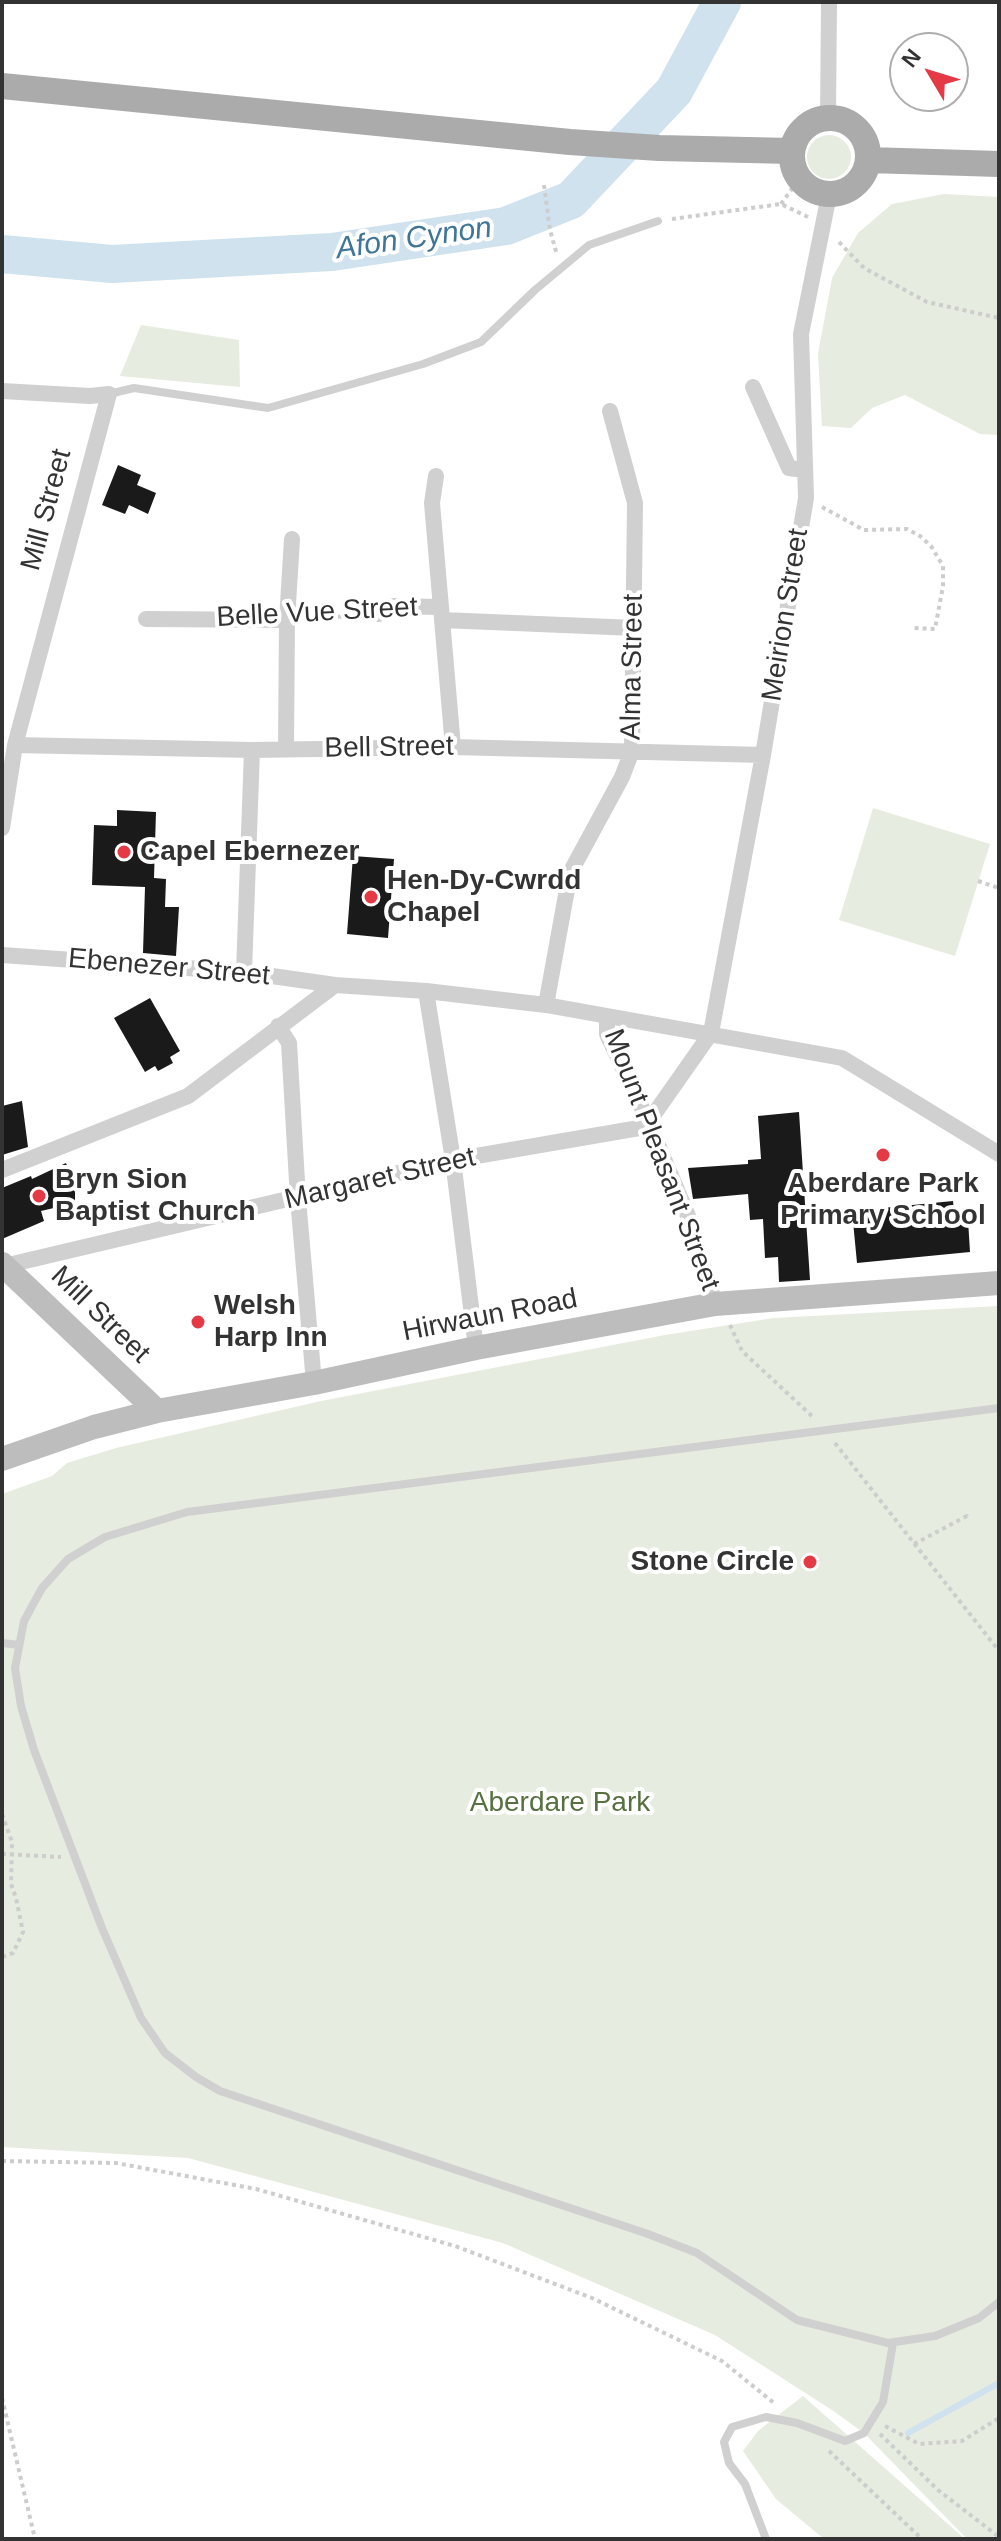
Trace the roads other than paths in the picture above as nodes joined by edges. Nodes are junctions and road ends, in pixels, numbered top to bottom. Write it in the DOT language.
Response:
graph roads {
  1 [pos="829,2"];
  2 [pos="2,86"];
  3 [pos="828,117"];
  4 [pos="792,151"];
  5 [pos="869,160"];
  6 [pos="999,164"];
  7 [pos="829,195"];
  8 [pos="658,221"];
  9 [pos="753,387"];
  10 [pos="2,391"];
  11 [pos="109,394"];
  12 [pos="610,411"];
  13 [pos="804,470"];
  14 [pos="436,476"];
  15 [pos="292,539"];
  16 [pos="441,613"];
  17 [pos="379,614"];
  18 [pos="146,619"];
  19 [pos="287,620"];
  20 [pos="635,628"];
  21 [pos="15,745"];
  22 [pos="453,747"];
  23 [pos="286,749"];
  24 [pos="252,750"];
  25 [pos="632,751"];
  26 [pos="763,755"];
  27 [pos="2,828"];
  28 [pos="2,955"];
  29 [pos="244,972"];
  30 [pos="335,985"];
  31 [pos="426,991"];
  32 [pos="546,1005"];
  33 [pos="607,1016"];
  34 [pos="278,1026"];
  35 [pos="711,1033"];
  36 [pos="648,1121"];
  37 [pos="999,1154"];
  38 [pos="453,1160"];
  39 [pos="2,1170"];
  40 [pos="298,1199"];
  41 [pos="3,1265"];
  42 [pos="999,1283"];
  43 [pos="721,1304"];
  44 [pos="476,1348"];
  45 [pos="314,1383"];
  46 [pos="999,1408"];
  47 [pos="157,1411"];
  48 [pos="2,1459"];
  49 [pos="2,1643"];
  50 [pos="19,1645"];
  51 [pos="999,2302"];
  52 [pos="893,2343"];
  53 [pos="766,2539"];
  1 -- 3 [label="street"];
  2 -- 4 [label="main road"];
  3 -- 4 [label="main road"];
  3 -- 5 [label="main road"];
  4 -- 7 [label="main road"];
  5 -- 6 [label="main road"];
  5 -- 7 [label="main road"];
  7 -- 13 [label="street, Meirion Street"];
  8 -- 11 [label="lane"];
  9 -- 13 [label="street"];
  10 -- 11 [label="street"];
  11 -- 21 [label="street, Mill Street"];
  12 -- 20 [label="street, Alma Street"];
  13 -- 26 [label="street, Meirion Street"];
  14 -- 16 [label="street"];
  15 -- 19 [label="street"];
  16 -- 17 [label="street, Belle Vue Street"];
  16 -- 20 [label="street, Belle Vue Street"];
  16 -- 22 [label="street"];
  18 -- 19 [label="street, Belle Vue Street"];
  19 -- 23 [label="street"];
  20 -- 25 [label="street, Alma Street"];
  21 -- 24 [label="street, Bell Street"];
  21 -- 27 [label="street, Mill Street"];
  22 -- 23 [label="street, Bell Street"];
  22 -- 25 [label="street, Bell Street"];
  23 -- 24 [label="street, Bell Street"];
  24 -- 29 [label="street"];
  25 -- 26 [label="street, Bell Street"];
  25 -- 32 [label="street, Alma Street"];
  26 -- 35 [label="street, Meirion Street"];
  28 -- 29 [label="street, Ebenezer Street"];
  29 -- 30 [label="street, Ebenezer Street"];
  30 -- 31 [label="street, Mount Pleasant Street"];
  30 -- 34 [label="street"];
  31 -- 32 [label="street, Mount Pleasant Street"];
  31 -- 38 [label="street"];
  32 -- 33 [label="street, Mount Pleasant Street"];
  33 -- 35 [label="street, Mount Pleasant Street"];
  33 -- 36 [label="street, Mount Pleasant Street"];
  34 -- 39 [label="street"];
  34 -- 40 [label="street"];
  35 -- 36 [label="street"];
  35 -- 37 [label="street, Mount Pleasant Street"];
  36 -- 38 [label="street, Margaret Street"];
  36 -- 43 [label="street, Mount Pleasant Street"];
  38 -- 40 [label="street, Margaret Street"];
  38 -- 44 [label="street"];
  40 -- 41 [label="street, Margaret Street"];
  40 -- 45 [label="street"];
  41 -- 47 [label="main road, Mill Street"];
  42 -- 43 [label="main road, Hirwaun Road"];
  43 -- 44 [label="main road, Hirwaun Road"];
  44 -- 45 [label="main road, Hirwaun Road"];
  45 -- 47 [label="main road, Hirwaun Road"];
  46 -- 50 [label="lane"];
  47 -- 48 [label="main road, Hirwaun Road"];
  49 -- 50 [label="lane"];
  50 -- 52 [label="lane"];
  51 -- 52 [label="lane"];
  52 -- 53 [label="lane"];
}
